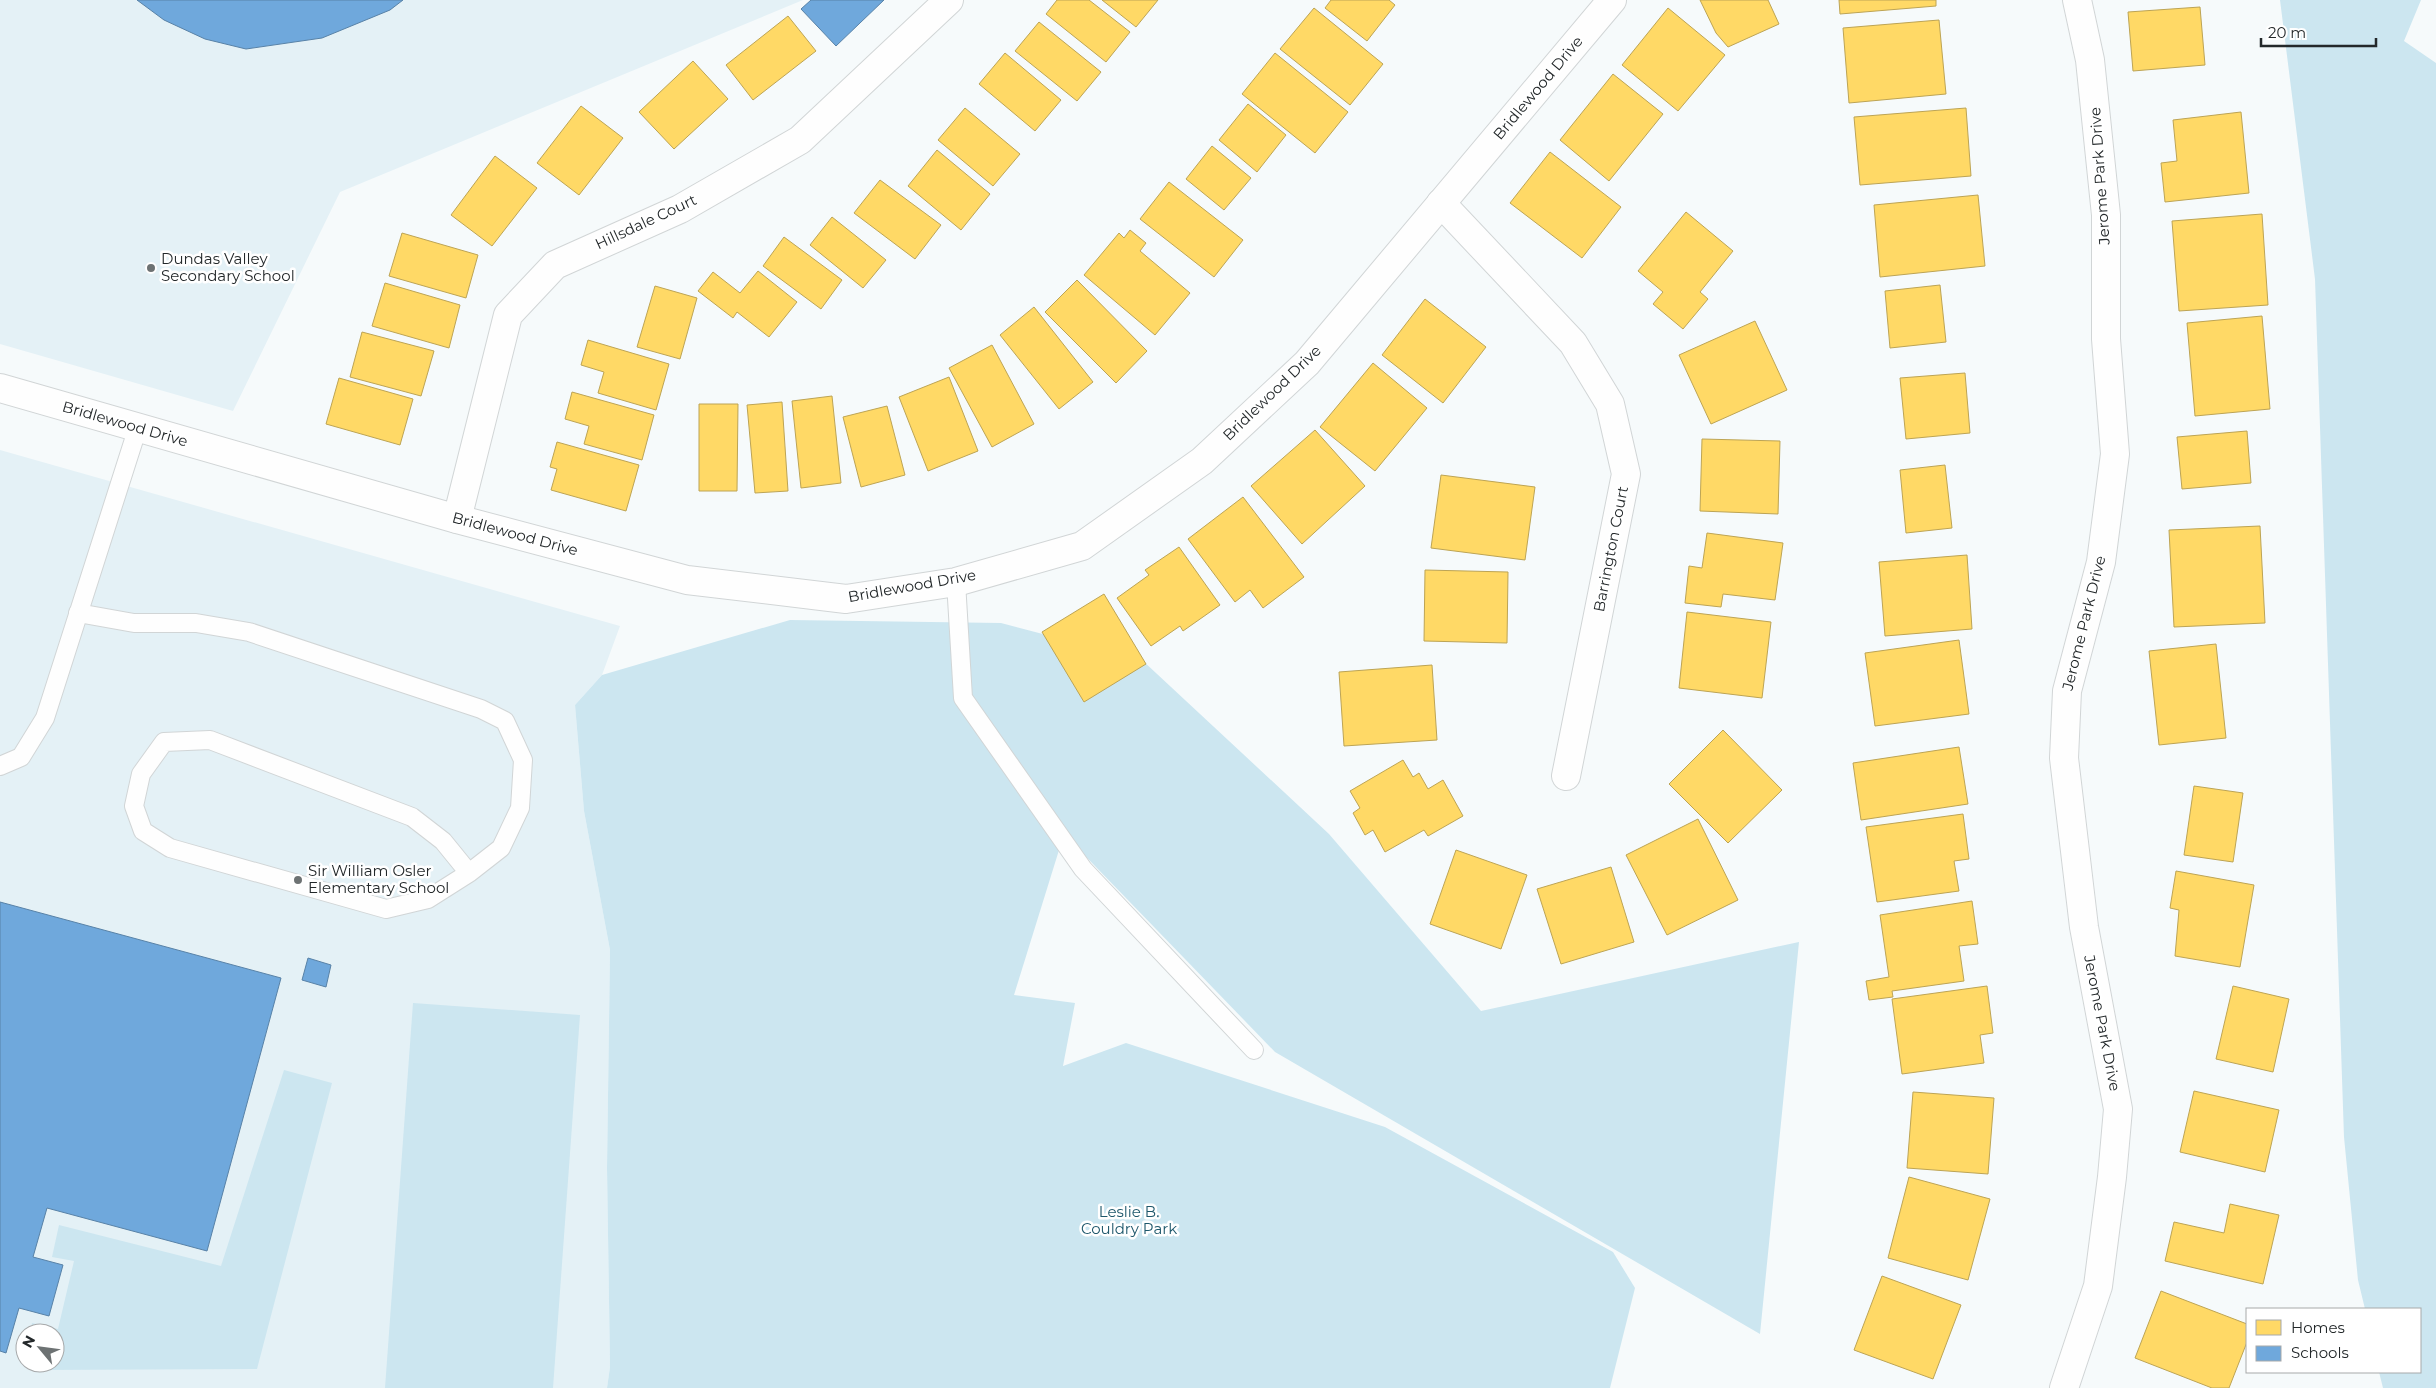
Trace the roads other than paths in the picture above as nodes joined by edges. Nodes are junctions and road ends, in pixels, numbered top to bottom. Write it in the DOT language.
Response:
graph roads {
  1 [pos="949,0"];
  2 [pos="1612,0"];
  3 [pos="2076,0"];
  4 [pos="1441,203"];
  5 [pos="0,388"];
  6 [pos="138,427"];
  7 [pos="457,519"];
  8 [pos="956,582"];
  9 [pos="78,613"];
  10 [pos="0,766"];
  11 [pos="1566,776"];
  12 [pos="469,873"];
  13 [pos="1254,1050"];
  14 [pos="2064,1388"];
  1 -- 7 [label="street, Hillsdale Court"];
  2 -- 4 [label="street, Bridlewood Drive"];
  3 -- 14 [label="street, Jerome Park Drive"];
  4 -- 8 [label="street, Bridlewood Drive"];
  4 -- 11 [label="street, Barrington Court"];
  5 -- 6 [label="street, Bridlewood Drive"];
  6 -- 7 [label="street, Bridlewood Drive"];
  6 -- 9 [label="lane"];
  7 -- 8 [label="street, Bridlewood Drive"];
  8 -- 13 [label="lane"];
  9 -- 10 [label="lane"];
  9 -- 12 [label="lane"];
  12 -- 12 [label="lane"];
}
